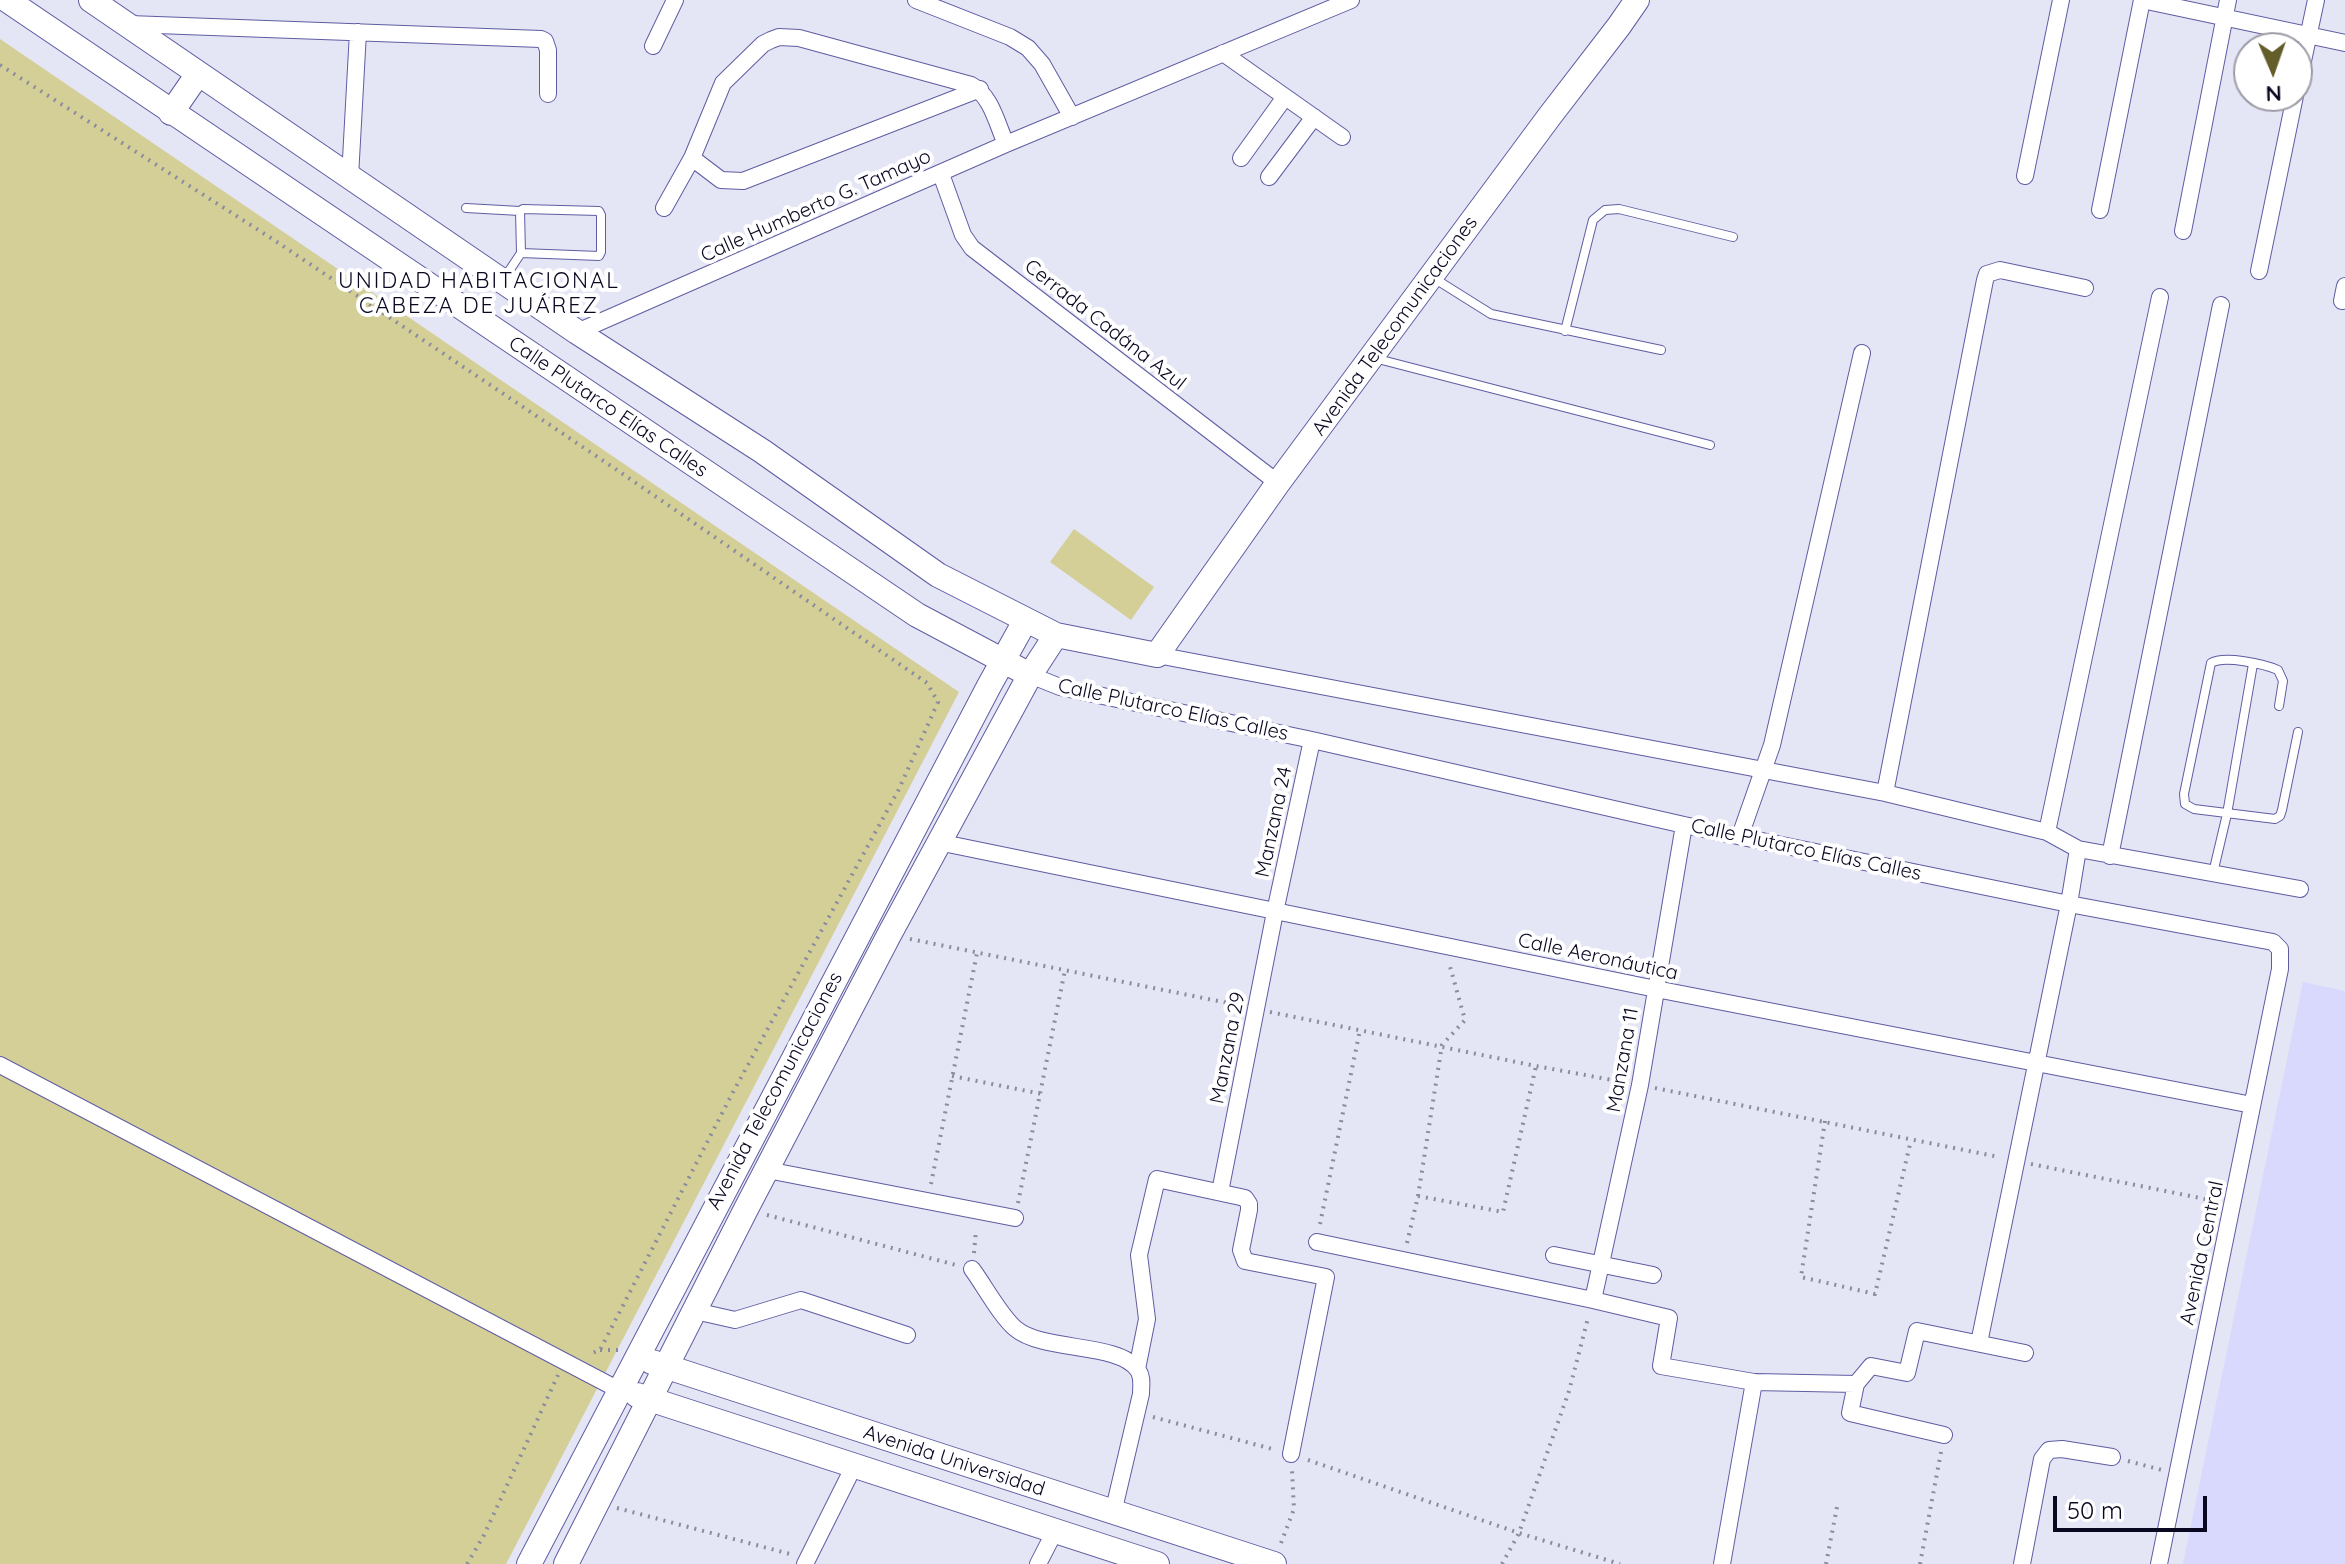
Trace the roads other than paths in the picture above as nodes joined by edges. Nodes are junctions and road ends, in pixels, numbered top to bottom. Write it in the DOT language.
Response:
graph roads {
  1 [pos="7,0"];
  2 [pos="91,0"];
  3 [pos="675,0"];
  4 [pos="916,0"];
  5 [pos="1351,0"];
  6 [pos="1637,0"];
  7 [pos="2061,0"];
  8 [pos="2228,0"];
  9 [pos="2316,0"];
  10 [pos="2224,18"];
  11 [pos="125,23"];
  12 [pos="358,32"];
  13 [pos="2298,32"];
  14 [pos="2308,32"];
  15 [pos="2313,35"];
  16 [pos="2345,43"];
  17 [pos="653,46"];
  18 [pos="1223,53"];
  19 [pos="198,74"];
  20 [pos="980,89"];
  21 [pos="548,94"];
  22 [pos="1285,97"];
  23 [pos="2292,112"];
  24 [pos="171,113"];
  25 [pos="1072,117"];
  26 [pos="1314,117"];
  27 [pos="1342,137"];
  28 [pos="1006,144"];
  29 [pos="692,158"];
  30 [pos="1241,158"];
  31 [pos="941,174"];
  32 [pos="2025,176"];
  33 [pos="350,177"];
  34 [pos="1269,177"];
  35 [pos="466,208"];
  36 [pos="664,208"];
  37 [pos="2100,210"];
  38 [pos="520,211"];
  39 [pos="2183,231"];
  40 [pos="1733,237"];
  41 [pos="521,253"];
  42 [pos="2259,271"];
  43 [pos="1432,276"];
  44 [pos="502,281"];
  45 [pos="2085,288"];
  46 [pos="2160,297"];
  47 [pos="2221,305"];
  48 [pos="1565,331"];
  49 [pos="577,332"];
  50 [pos="1661,350"];
  51 [pos="1862,353"];
  52 [pos="1373,357"];
  53 [pos="1710,445"];
  54 [pos="1278,483"];
  55 [pos="1025,621"];
  56 [pos="1056,635"];
  57 [pos="1157,655"];
  58 [pos="1002,660"];
  59 [pos="2253,664"];
  60 [pos="1030,675"];
  61 [pos="2279,706"];
  62 [pos="2298,732"];
  63 [pos="1312,740"];
  64 [pos="1762,771"];
  65 [pos="1885,793"];
  66 [pos="2227,814"];
  67 [pos="1684,825"];
  68 [pos="2047,832"];
  69 [pos="1740,836"];
  70 [pos="938,842"];
  71 [pos="2078,849"];
  72 [pos="2110,856"];
  73 [pos="2213,873"];
  74 [pos="2300,889"];
  75 [pos="2069,904"];
  76 [pos="1275,912"];
  77 [pos="2280,949"];
  78 [pos="1656,989"];
  79 [pos="2037,1063"];
  80 [pos="0,1065"];
  81 [pos="2252,1105"];
  82 [pos="767,1170"];
  83 [pos="1220,1192"];
  84 [pos="1015,1218"];
  85 [pos="1317,1242"];
  86 [pos="1554,1255"];
  87 [pos="1600,1264"];
  88 [pos="972,1269"];
  89 [pos="1653,1275"];
  90 [pos="1593,1300"];
  91 [pos="695,1311"];
  92 [pos="907,1335"];
  93 [pos="1979,1343"];
  94 [pos="2025,1353"];
  95 [pos="635,1357"];
  96 [pos="667,1367"];
  97 [pos="1137,1369"];
  98 [pos="1754,1382"];
  99 [pos="1856,1384"];
  100 [pos="619,1390"];
  101 [pos="650,1398"];
  102 [pos="1944,1435"];
  103 [pos="1291,1454"];
  104 [pos="2112,1457"];
  105 [pos="855,1464"];
  106 [pos="1113,1513"];
  107 [pos="1055,1531"];
  108 [pos="806,1561"];
  109 [pos="529,1564"];
  110 [pos="566,1564"];
  111 [pos="1038,1564"];
  112 [pos="1157,1564"];
  113 [pos="1274,1564"];
  114 [pos="1722,1564"];
  115 [pos="2022,1564"];
  116 [pos="2159,1564"];
  1 -- 24 [label="street, Calle Plutarco Elías Calles"];
  2 -- 11 [label="street"];
  3 -- 17 [label="street"];
  4 -- 25 [label="street"];
  5 -- 18 [label="street, Calle Humberto G. Tamayo"];
  6 -- 43 [label="street, Avenida Telecomunicaciones"];
  7 -- 32 [label="street"];
  8 -- 10 [label="street"];
  9 -- 14 [label="street"];
  10 -- 13 [label="street"];
  10 -- 37 [label="street"];
  10 -- 39 [label="street"];
  11 -- 12 [label="street"];
  11 -- 19 [label="street"];
  12 -- 21 [label="street"];
  12 -- 33 [label="street"];
  15 -- 16 [label="street"];
  18 -- 22 [label="street"];
  18 -- 25 [label="street, Calle Humberto G. Tamayo"];
  19 -- 24 [label="street"];
  19 -- 33 [label="street"];
  20 -- 28 [label="street"];
  20 -- 29 [label="street"];
  20 -- 29 [label="street"];
  22 -- 26 [label="street"];
  22 -- 30 [label="street"];
  23 -- 42 [label="street"];
  24 -- 58 [label="street, Calle Plutarco Elías Calles"];
  25 -- 28 [label="street, Calle Humberto G. Tamayo"];
  26 -- 27 [label="street"];
  26 -- 34 [label="street"];
  28 -- 31 [label="street, Calle Humberto G. Tamayo"];
  29 -- 36 [label="street"];
  31 -- 49 [label="street, Calle Humberto G. Tamayo"];
  31 -- 54 [label="street, Cerrada Cadána Azul"];
  33 -- 44 [label="street"];
  35 -- 38 [label="lane"];
  38 -- 41 [label="lane"];
  38 -- 41 [label="lane"];
  40 -- 48 [label="lane"];
  41 -- 44 [label="lane"];
  43 -- 48 [label="lane"];
  43 -- 52 [label="street, Avenida Telecomunicaciones"];
  44 -- 49 [label="street"];
  45 -- 65 [label="street"];
  46 -- 68 [label="street"];
  47 -- 72 [label="street"];
  48 -- 50 [label="lane"];
  49 -- 55 [label="street"];
  51 -- 64 [label="street"];
  52 -- 53 [label="lane"];
  52 -- 54 [label="street, Avenida Telecomunicaciones"];
  54 -- 57 [label="street, Avenida Telecomunicaciones"];
  55 -- 56 [label="street"];
  55 -- 58 [label="street, Avenida Telecomunicaciones"];
  56 -- 57 [label="street"];
  56 -- 60 [label="street, Avenida Telecomunicaciones"];
  57 -- 64 [label="street"];
  58 -- 60 [label="street, Calle Plutarco Elías Calles"];
  58 -- 95 [label="street, Avenida Telecomunicaciones"];
  59 -- 61 [label="lane"];
  59 -- 66 [label="lane"];
  59 -- 66 [label="lane"];
  60 -- 63 [label="street, Calle Plutarco Elías Calles"];
  60 -- 70 [label="street, Avenida Telecomunicaciones"];
  62 -- 66 [label="lane"];
  63 -- 67 [label="street, Calle Plutarco Elías Calles"];
  63 -- 76 [label="street, Manzana 24"];
  64 -- 65 [label="street"];
  64 -- 69 [label="street"];
  65 -- 68 [label="street"];
  66 -- 73 [label="lane"];
  67 -- 69 [label="street, Calle Plutarco Elías Calles"];
  67 -- 78 [label="street, Manzana 11"];
  68 -- 71 [label="street"];
  69 -- 75 [label="street, Calle Plutarco Elías Calles"];
  70 -- 76 [label="street, Calle Aeronáutica"];
  70 -- 82 [label="street, Avenida Telecomunicaciones"];
  71 -- 72 [label="street"];
  71 -- 75 [label="street"];
  72 -- 73 [label="street"];
  73 -- 74 [label="street"];
  75 -- 77 [label="street, Calle Plutarco Elías Calles"];
  75 -- 79 [label="street"];
  76 -- 78 [label="street, Calle Aeronáutica"];
  76 -- 83 [label="street, Manzana 29"];
  77 -- 81 [label="street, Avenida Central"];
  78 -- 79 [label="street, Calle Aeronáutica"];
  78 -- 87 [label="street, Manzana 11"];
  79 -- 81 [label="street, Calle Aeronáutica"];
  79 -- 93 [label="street"];
  80 -- 100 [label="street"];
  81 -- 116 [label="street, Avenida Central"];
  82 -- 84 [label="street"];
  82 -- 91 [label="street, Avenida Telecomunicaciones"];
  83 -- 97 [label="street"];
  83 -- 103 [label="street"];
  85 -- 90 [label="street"];
  86 -- 87 [label="street"];
  87 -- 89 [label="street"];
  87 -- 90 [label="street, Manzana 11"];
  88 -- 97 [label="street"];
  90 -- 98 [label="street"];
  91 -- 92 [label="street"];
  91 -- 96 [label="street, Avenida Telecomunicaciones"];
  93 -- 94 [label="street"];
  93 -- 99 [label="street"];
  95 -- 96 [label="street, Avenida Universidad"];
  95 -- 100 [label="street, Avenida Telecomunicaciones"];
  96 -- 101 [label="street, Avenida Telecomunicaciones"];
  96 -- 106 [label="street, Avenida Universidad"];
  97 -- 106 [label="street"];
  98 -- 99 [label="street"];
  98 -- 114 [label="street"];
  99 -- 102 [label="street"];
  100 -- 101 [label="street, Avenida Universidad"];
  100 -- 109 [label="street, Avenida Telecomunicaciones"];
  101 -- 105 [label="street, Avenida Universidad"];
  101 -- 110 [label="street, Avenida Telecomunicaciones"];
  104 -- 115 [label="street"];
  105 -- 107 [label="street, Avenida Universidad"];
  105 -- 108 [label="street"];
  106 -- 113 [label="street, Avenida Universidad"];
  107 -- 111 [label="street"];
  107 -- 112 [label="street, Avenida Universidad"];
}
